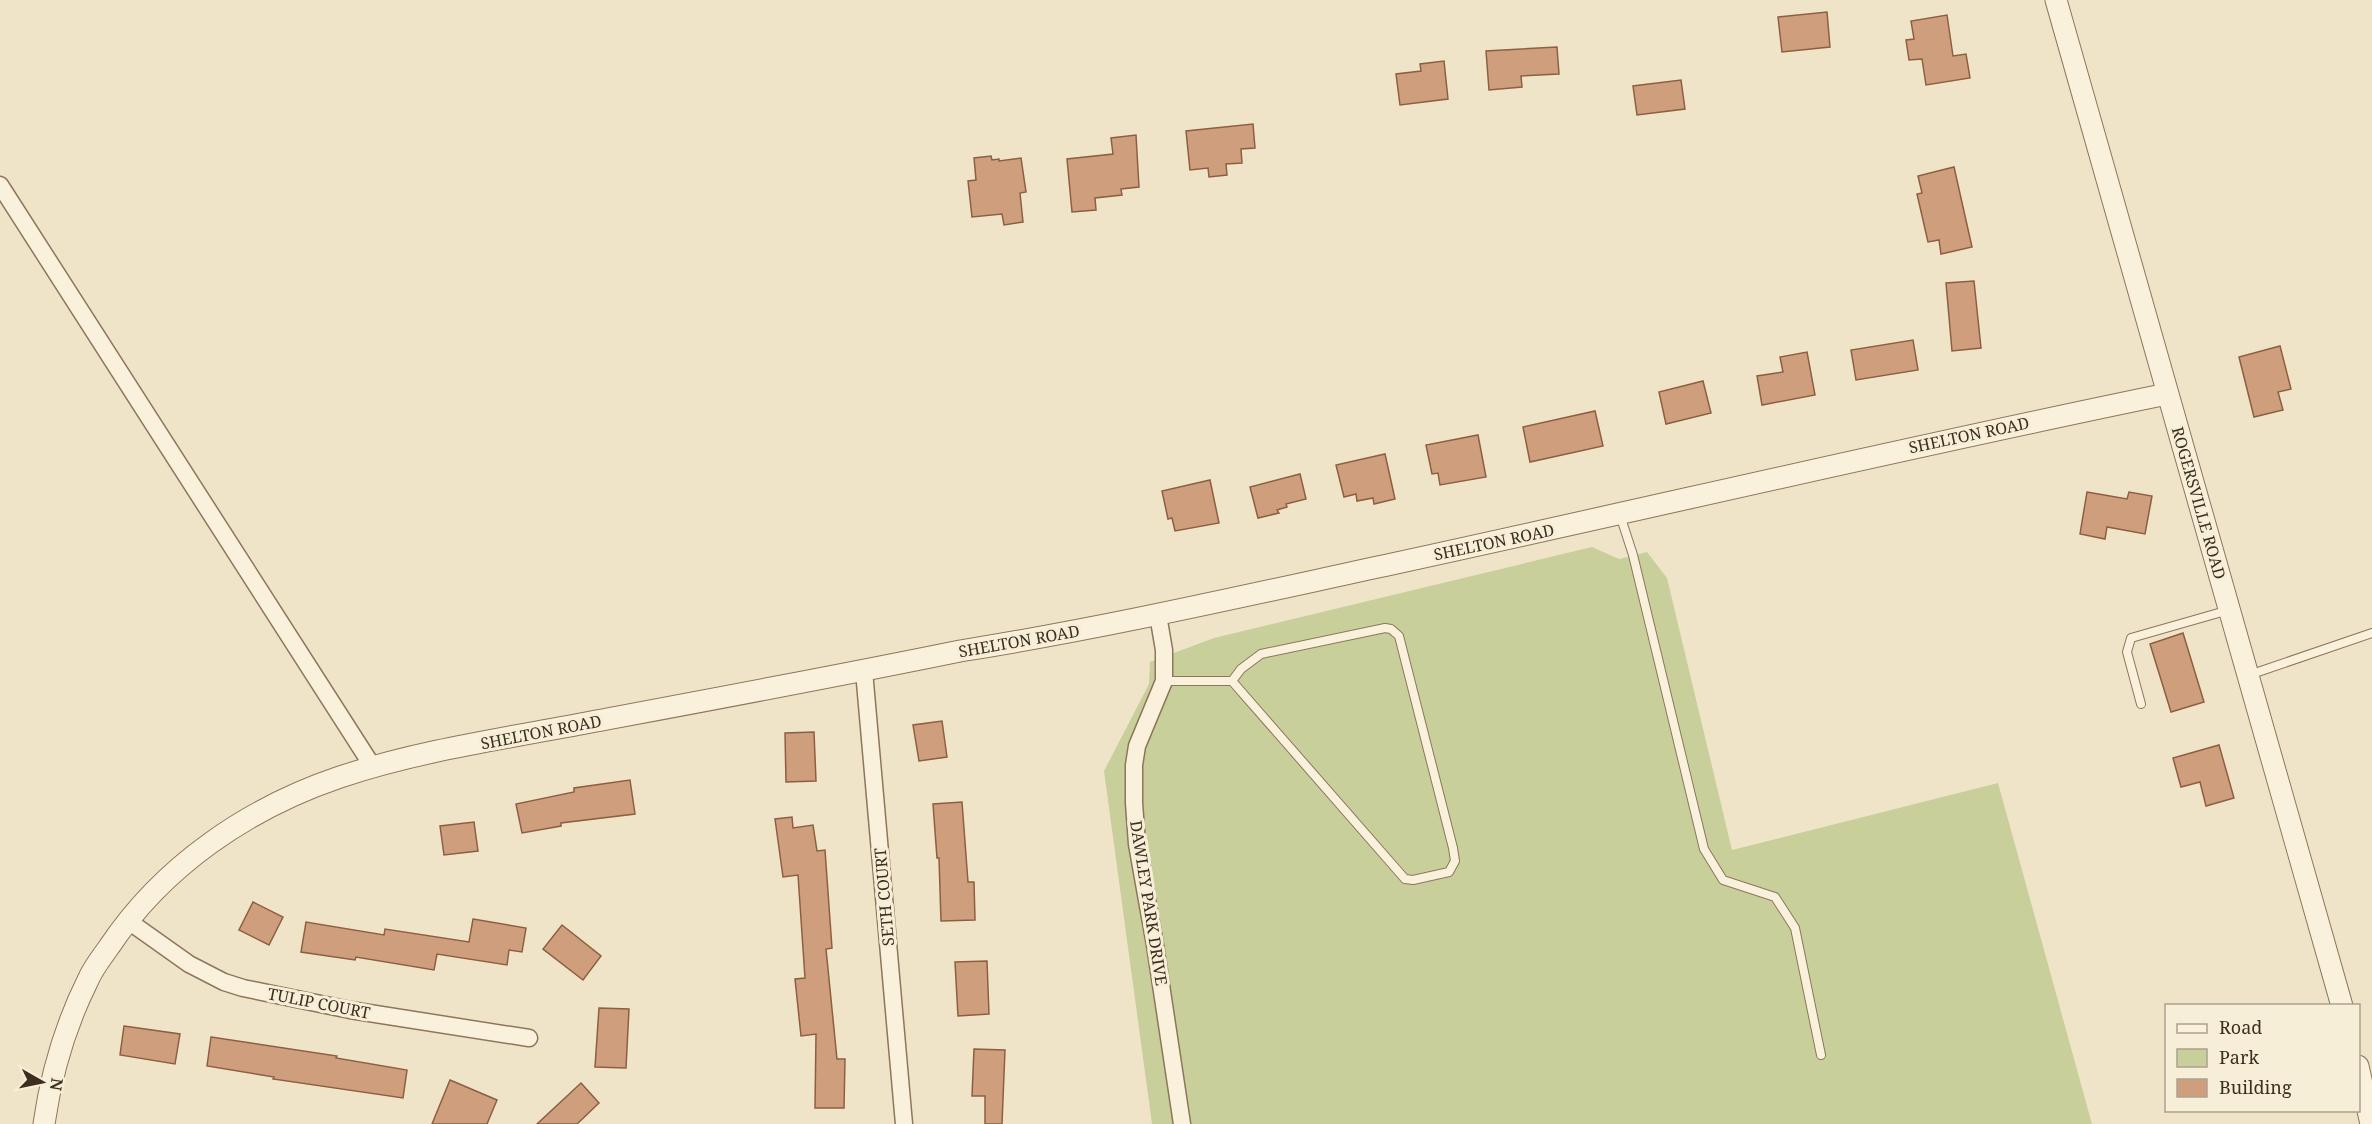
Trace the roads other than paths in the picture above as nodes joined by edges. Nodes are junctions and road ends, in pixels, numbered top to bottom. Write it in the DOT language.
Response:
graph roads {
  1 [pos="2056,0"];
  2 [pos="0,185"];
  3 [pos="2167,394"];
  4 [pos="1620,515"];
  5 [pos="2229,610"];
  6 [pos="1158,615"];
  7 [pos="2372,633"];
  8 [pos="864,671"];
  9 [pos="2249,675"];
  10 [pos="1164,681"];
  11 [pos="1232,681"];
  12 [pos="2141,704"];
  13 [pos="373,767"];
  14 [pos="128,920"];
  15 [pos="2342,1004"];
  16 [pos="529,1038"];
  17 [pos="1821,1055"];
  18 [pos="2360,1075"];
  19 [pos="44,1124"];
  20 [pos="904,1124"];
  21 [pos="1182,1124"];
  22 [pos="2371,1124"];
  1 -- 3 [label="street, ROGERSVILLE ROAD"];
  2 -- 13 [label="street"];
  3 -- 4 [label="street, SHELTON ROAD"];
  3 -- 5 [label="street, ROGERSVILLE ROAD"];
  4 -- 6 [label="street, SHELTON ROAD"];
  4 -- 17 [label="lane"];
  5 -- 9 [label="street, ROGERSVILLE ROAD"];
  5 -- 12 [label="lane"];
  6 -- 8 [label="street, SHELTON ROAD"];
  6 -- 10 [label="street, DAWLEY PARK DRIVE"];
  7 -- 9 [label="lane"];
  8 -- 13 [label="street, SHELTON ROAD"];
  8 -- 20 [label="street, SETH COURT"];
  9 -- 15 [label="street, ROGERSVILLE ROAD"];
  10 -- 11 [label="lane"];
  10 -- 21 [label="street, DAWLEY PARK DRIVE"];
  11 -- 11 [label="lane"];
  13 -- 14 [label="street, SHELTON ROAD"];
  14 -- 16 [label="street, TULIP COURT"];
  14 -- 19 [label="street, SHELTON ROAD"];
  18 -- 22 [label="street"];
}
